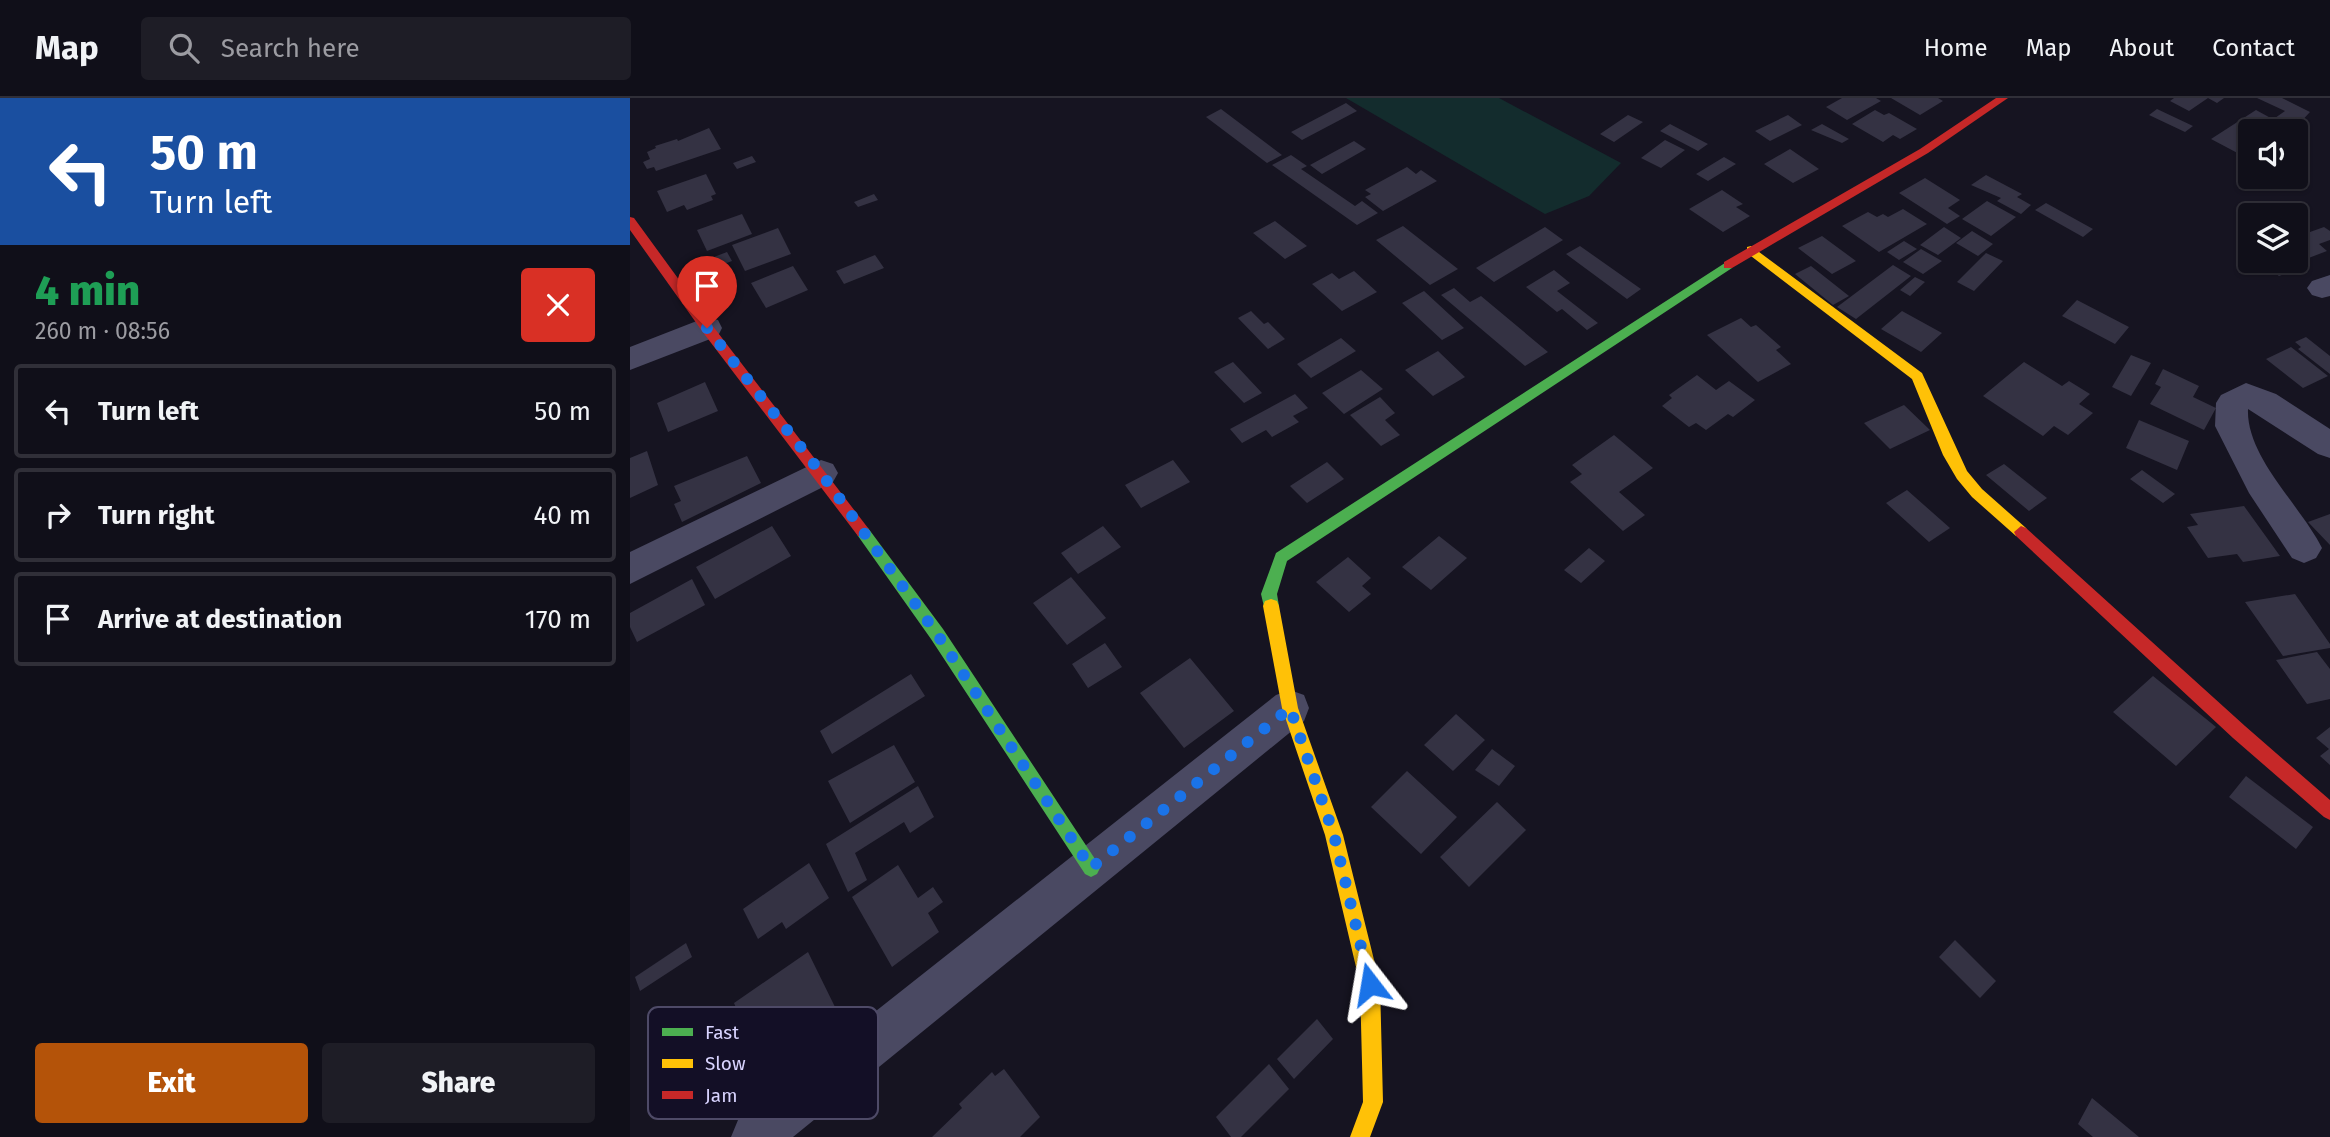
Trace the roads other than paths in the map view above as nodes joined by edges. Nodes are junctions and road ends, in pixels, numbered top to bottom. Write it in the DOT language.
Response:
graph roads {
  1 [pos="2003,98"];
  2 [pos="634,234"];
  3 [pos="1751,250"];
  4 [pos="707,328"];
  5 [pos="630,359"];
  6 [pos="2330,445"];
  7 [pos="821,473"];
  8 [pos="2304,548"];
  9 [pos="630,569"];
  10 [pos="1290,708"];
  11 [pos="2330,811"];
  12 [pos="1091,868"];
  13 [pos="878,1039"];
  14 [pos="777,1119"];
  15 [pos="755,1137"];
  16 [pos="1360,1137"];
  1 -- 3 [label="street"];
  2 -- 4 [label="street"];
  3 -- 10 [label="street"];
  3 -- 11 [label="street"];
  4 -- 5 [label="street"];
  4 -- 7 [label="street"];
  6 -- 8 [label="street"];
  7 -- 9 [label="street"];
  7 -- 12 [label="street"];
  10 -- 12 [label="street"];
  10 -- 16 [label="street"];
  12 -- 13 [label="street"];
  14 -- 15 [label="street"];
}
